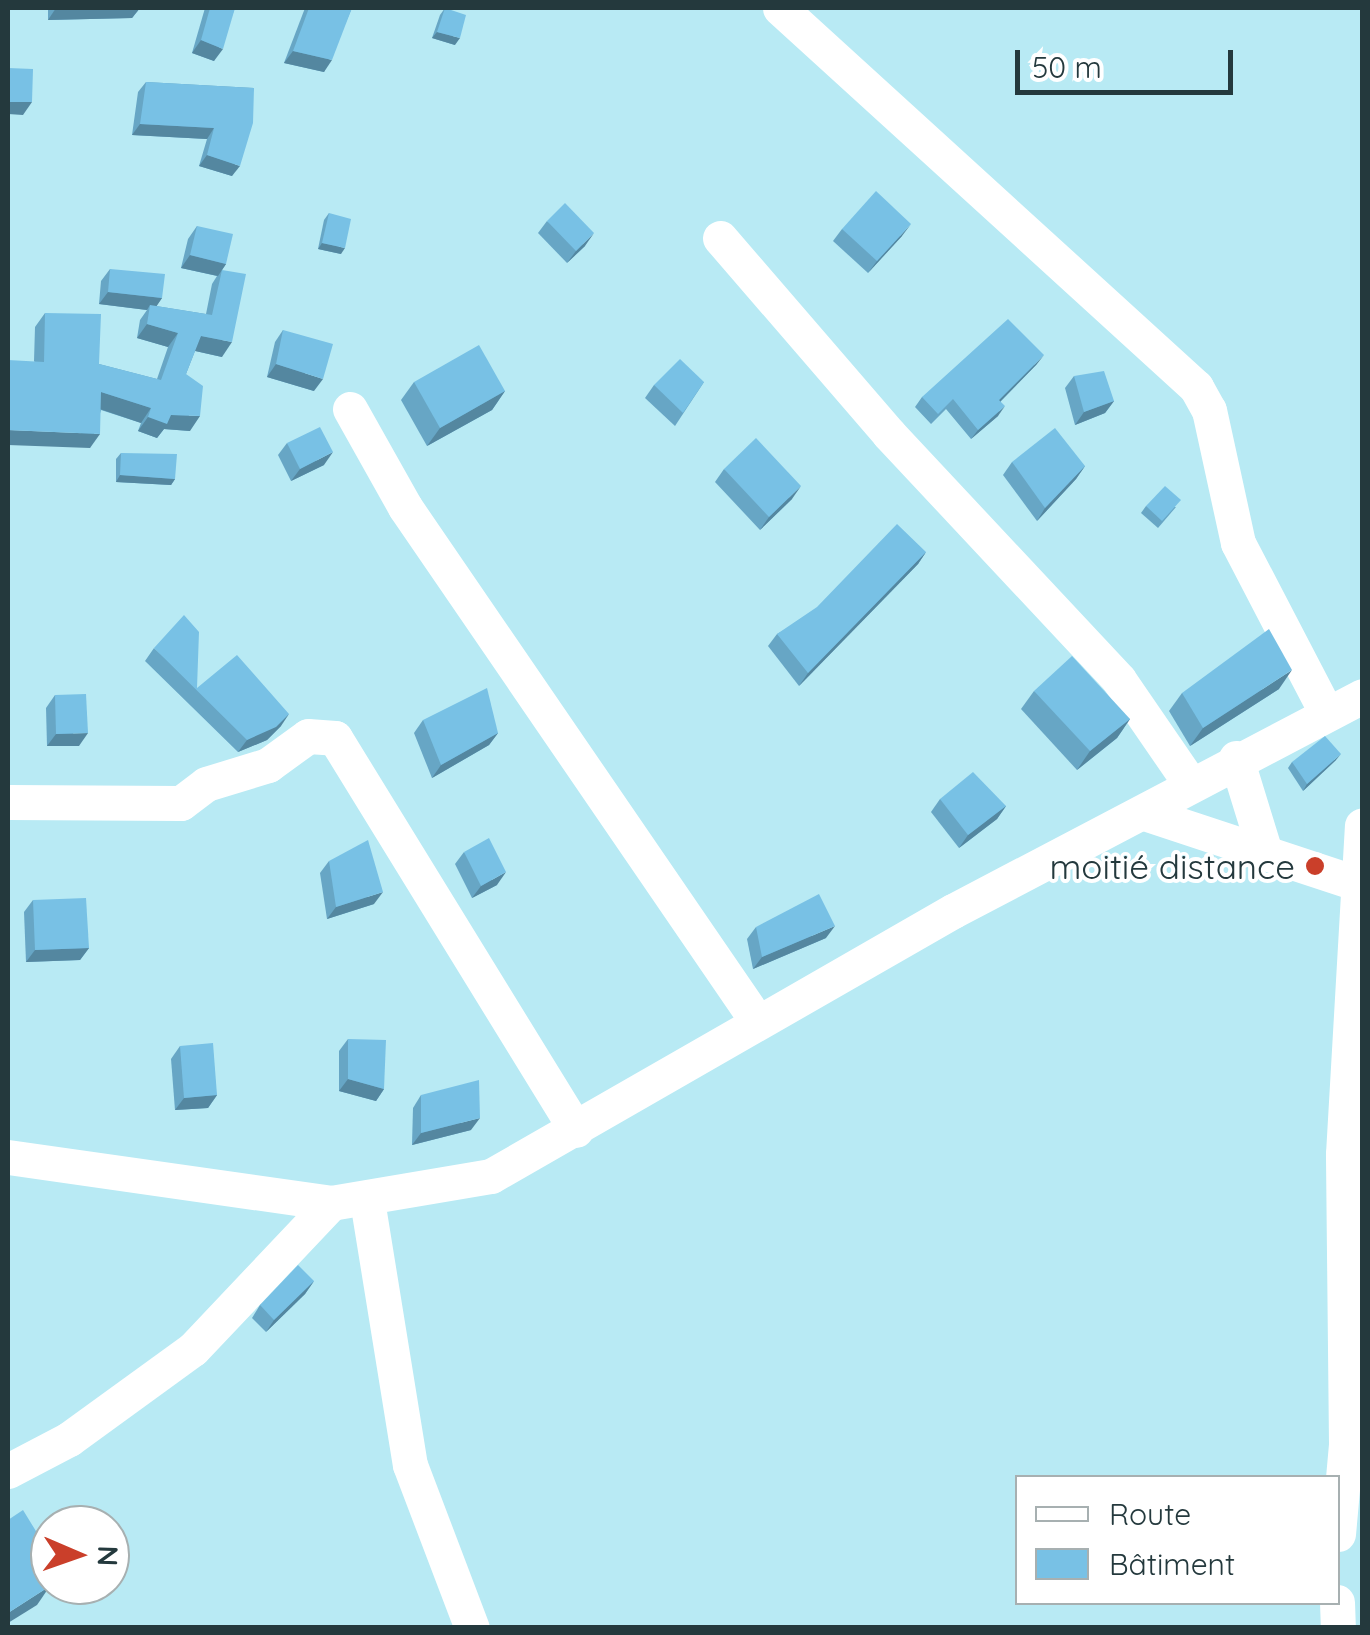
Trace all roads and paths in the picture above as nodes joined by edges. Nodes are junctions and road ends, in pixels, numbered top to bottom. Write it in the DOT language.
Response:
graph roads {
  1 [pos="780,8"];
  2 [pos="720,238"];
  3 [pos="350,408"];
  4 [pos="1362,696"];
  5 [pos="1325,710"];
  6 [pos="1236,758"];
  7 [pos="1189,782"];
  8 [pos="8,802"];
  9 [pos="1144,813"];
  10 [pos="1362,826"];
  11 [pos="1265,852"];
  12 [pos="1361,884"];
  13 [pos="757,1020"];
  14 [pos="576,1130"];
  15 [pos="1353,1156"];
  16 [pos="8,1157"];
  17 [pos="367,1200"];
  18 [pos="330,1203"];
  19 [pos="1354,1446"];
  20 [pos="8,1471"];
  21 [pos="1340,1523"];
  22 [pos="472,1628"];
  1 -- 5 [label="street"];
  2 -- 7 [label="street"];
  3 -- 13 [label="street"];
  4 -- 5 [label="street"];
  5 -- 6 [label="street"];
  6 -- 7 [label="street"];
  6 -- 11 [label="street"];
  7 -- 9 [label="street"];
  8 -- 14 [label="street"];
  9 -- 11 [label="street"];
  9 -- 13 [label="street"];
  10 -- 12 [label="street"];
  11 -- 12 [label="street"];
  12 -- 15 [label="street"];
  13 -- 14 [label="street"];
  14 -- 17 [label="street"];
  15 -- 19 [label="street"];
  16 -- 18 [label="street"];
  17 -- 18 [label="street"];
  17 -- 22 [label="street"];
  18 -- 20 [label="street"];
  19 -- 21 [label="street"];
}
